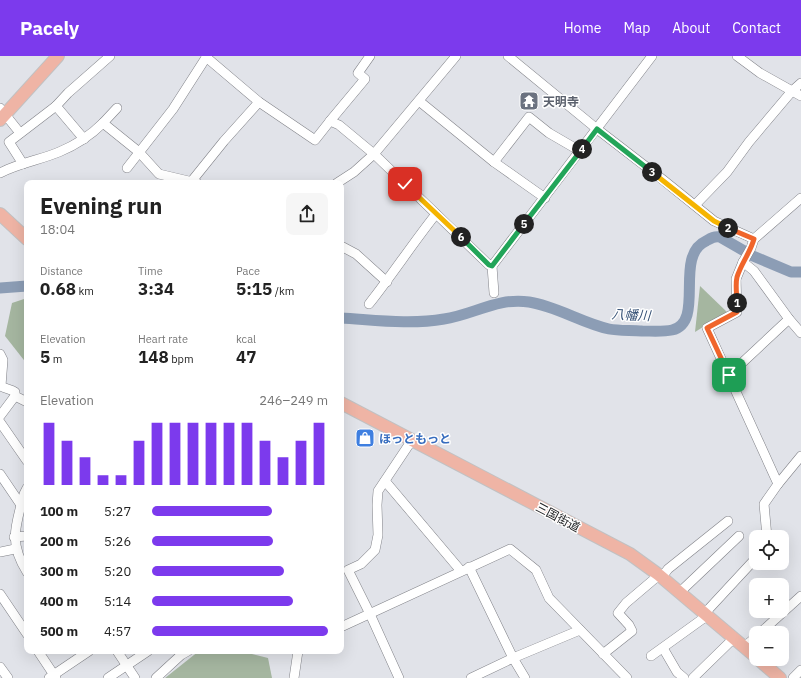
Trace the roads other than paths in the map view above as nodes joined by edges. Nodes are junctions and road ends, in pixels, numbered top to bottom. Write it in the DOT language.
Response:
graph roads {
  1 [pos="58,56"];
  2 [pos="110,56"];
  3 [pos="370,56"];
  4 [pos="456,56"];
  5 [pos="508,56"];
  6 [pos="652,56"];
  7 [pos="736,56"];
  8 [pos="206,57"];
  9 [pos="801,83"];
  10 [pos="792,91"];
  11 [pos="801,96"];
  12 [pos="419,101"];
  13 [pos="259,102"];
  14 [pos="56,106"];
  15 [pos="117,108"];
  16 [pos="2,114"];
  17 [pos="330,121"];
  18 [pos="103,123"];
  19 [pos="597,129"];
  20 [pos="20,133"];
  21 [pos="84,139"];
  22 [pos="580,151"];
  23 [pos="139,152"];
  24 [pos="374,154"];
  25 [pos="494,162"];
  26 [pos="22,164"];
  27 [pos="127,168"];
  28 [pos="0,173"];
  29 [pos="186,180"];
  30 [pos="195,180"];
  31 [pos="341,180"];
  32 [pos="545,198"];
  33 [pos="801,198"];
  34 [pos="695,205"];
  35 [pos="0,214"];
  36 [pos="436,214"];
  37 [pos="24,236"];
  38 [pos="752,243"];
  39 [pos="344,248"];
  40 [pos="744,260"];
  41 [pos="492,266"];
  42 [pos="386,282"];
  43 [pos="494,293"];
  44 [pos="369,304"];
  45 [pos="789,319"];
  46 [pos="801,333"];
  47 [pos="0,354"];
  48 [pos="729,375"];
  49 [pos="15,396"];
  50 [pos="24,400"];
  51 [pos="344,405"];
  52 [pos="0,416"];
  53 [pos="0,422"];
  54 [pos="412,440"];
  55 [pos="801,456"];
  56 [pos="24,457"];
  57 [pos="0,474"];
  58 [pos="385,481"];
  59 [pos="778,484"];
  60 [pos="24,494"];
  61 [pos="21,505"];
  62 [pos="728,521"];
  63 [pos="766,530"];
  64 [pos="24,536"];
  65 [pos="739,536"];
  66 [pos="14,537"];
  67 [pos="15,548"];
  68 [pos="0,552"];
  69 [pos="24,566"];
  70 [pos="749,566"];
  71 [pos="465,569"];
  72 [pos="660,576"];
  73 [pos="680,592"];
  74 [pos="0,594"];
  75 [pos="801,596"];
  76 [pos="370,614"];
  77 [pos="706,614"];
  78 [pos="344,626"];
  79 [pos="768,626"];
  80 [pos="24,630"];
  81 [pos="580,630"];
  82 [pos="734,638"];
  83 [pos="749,643"];
  84 [pos="744,647"];
  85 [pos="663,648"];
  86 [pos="749,651"];
  87 [pos="40,654"];
  88 [pos="83,654"];
  89 [pos="119,654"];
  90 [pos="143,654"];
  91 [pos="183,654"];
  92 [pos="298,654"];
  93 [pos="603,654"];
  94 [pos="651,656"];
  95 [pos="513,658"];
  96 [pos="126,665"];
  97 [pos="766,666"];
  98 [pos="0,667"];
  99 [pos="801,670"];
  100 [pos="53,677"];
  101 [pos="8,678"];
  102 [pos="108,678"];
  103 [pos="135,678"];
  104 [pos="156,678"];
  105 [pos="294,678"];
  106 [pos="399,678"];
  107 [pos="471,678"];
  108 [pos="525,678"];
  109 [pos="627,678"];
  110 [pos="684,678"];
  111 [pos="693,678"];
  112 [pos="780,678"];
  113 [pos="793,678"];
  1 -- 16 [label="main road"];
  2 -- 14 [label="street"];
  3 -- 17 [label="street"];
  4 -- 12 [label="street"];
  5 -- 19 [label="street"];
  6 -- 19 [label="street"];
  7 -- 10 [label="street"];
  8 -- 13 [label="street"];
  8 -- 23 [label="street"];
  9 -- 10 [label="street"];
  10 -- 11 [label="street"];
  10 -- 34 [label="street"];
  12 -- 24 [label="street"];
  12 -- 25 [label="street"];
  13 -- 17 [label="street"];
  13 -- 30 [label="street"];
  14 -- 20 [label="street"];
  14 -- 21 [label="street"];
  15 -- 18 [label="street"];
  16 -- 20 [label="street"];
  17 -- 24 [label="street"];
  18 -- 21 [label="street"];
  18 -- 23 [label="street"];
  19 -- 22 [label="street"];
  19 -- 34 [label="street"];
  20 -- 26 [label="street"];
  21 -- 26 [label="street"];
  22 -- 25 [label="street"];
  22 -- 32 [label="street"];
  23 -- 27 [label="street"];
  23 -- 29 [label="street"];
  24 -- 31 [label="street"];
  24 -- 36 [label="street"];
  25 -- 32 [label="street"];
  26 -- 28 [label="street"];
  32 -- 41 [label="street"];
  33 -- 38 [label="street"];
  34 -- 38 [label="street"];
  35 -- 37 [label="main road"];
  36 -- 41 [label="street"];
  36 -- 42 [label="street"];
  38 -- 40 [label="street"];
  39 -- 42 [label="street"];
  40 -- 45 [label="street"];
  40 -- 48 [label="street"];
  41 -- 43 [label="street"];
  42 -- 44 [label="street"];
  45 -- 46 [label="street"];
  45 -- 48 [label="street"];
  47 -- 49 [label="street"];
  48 -- 59 [label="street"];
  49 -- 50 [label="street"];
  49 -- 52 [label="street"];
  51 -- 54 [label="main road, 三国街道"];
  53 -- 56 [label="street"];
  54 -- 58 [label="street"];
  54 -- 72 [label="main road, 三国街道"];
  55 -- 59 [label="street"];
  57 -- 61 [label="street"];
  58 -- 71 [label="street"];
  58 -- 76 [label="street"];
  59 -- 63 [label="street"];
  60 -- 61 [label="street"];
  61 -- 66 [label="street"];
  62 -- 72 [label="street"];
  64 -- 66 [label="street"];
  65 -- 73 [label="street"];
  66 -- 67 [label="street"];
  67 -- 68 [label="street"];
  67 -- 69 [label="street"];
  70 -- 77 [label="street"];
  71 -- 76 [label="street"];
  71 -- 81 [label="street"];
  71 -- 95 [label="street"];
  72 -- 73 [label="main road, 三国街道"];
  72 -- 93 [label="street"];
  73 -- 77 [label="main road, 三国街道"];
  74 -- 80 [label="street"];
  75 -- 79 [label="street"];
  76 -- 78 [label="street"];
  76 -- 106 [label="street"];
  77 -- 82 [label="main road, 三国街道"];
  77 -- 85 [label="street"];
  81 -- 93 [label="street"];
  81 -- 95 [label="street"];
  82 -- 84 [label="main road, 三国街道"];
  82 -- 111 [label="street"];
  83 -- 84 [label="street"];
  84 -- 86 [label="main road, 三国街道"];
  85 -- 94 [label="street"];
  85 -- 110 [label="street"];
  87 -- 100 [label="street"];
  88 -- 100 [label="street"];
  89 -- 96 [label="street"];
  90 -- 96 [label="street"];
  91 -- 104 [label="street"];
  92 -- 105 [label="street"];
  93 -- 109 [label="street"];
  95 -- 107 [label="street"];
  95 -- 108 [label="street"];
  96 -- 102 [label="street"];
  96 -- 103 [label="street"];
  97 -- 112 [label="main road, 三国街道"];
  98 -- 101 [label="street"];
  99 -- 113 [label="street"];
}
